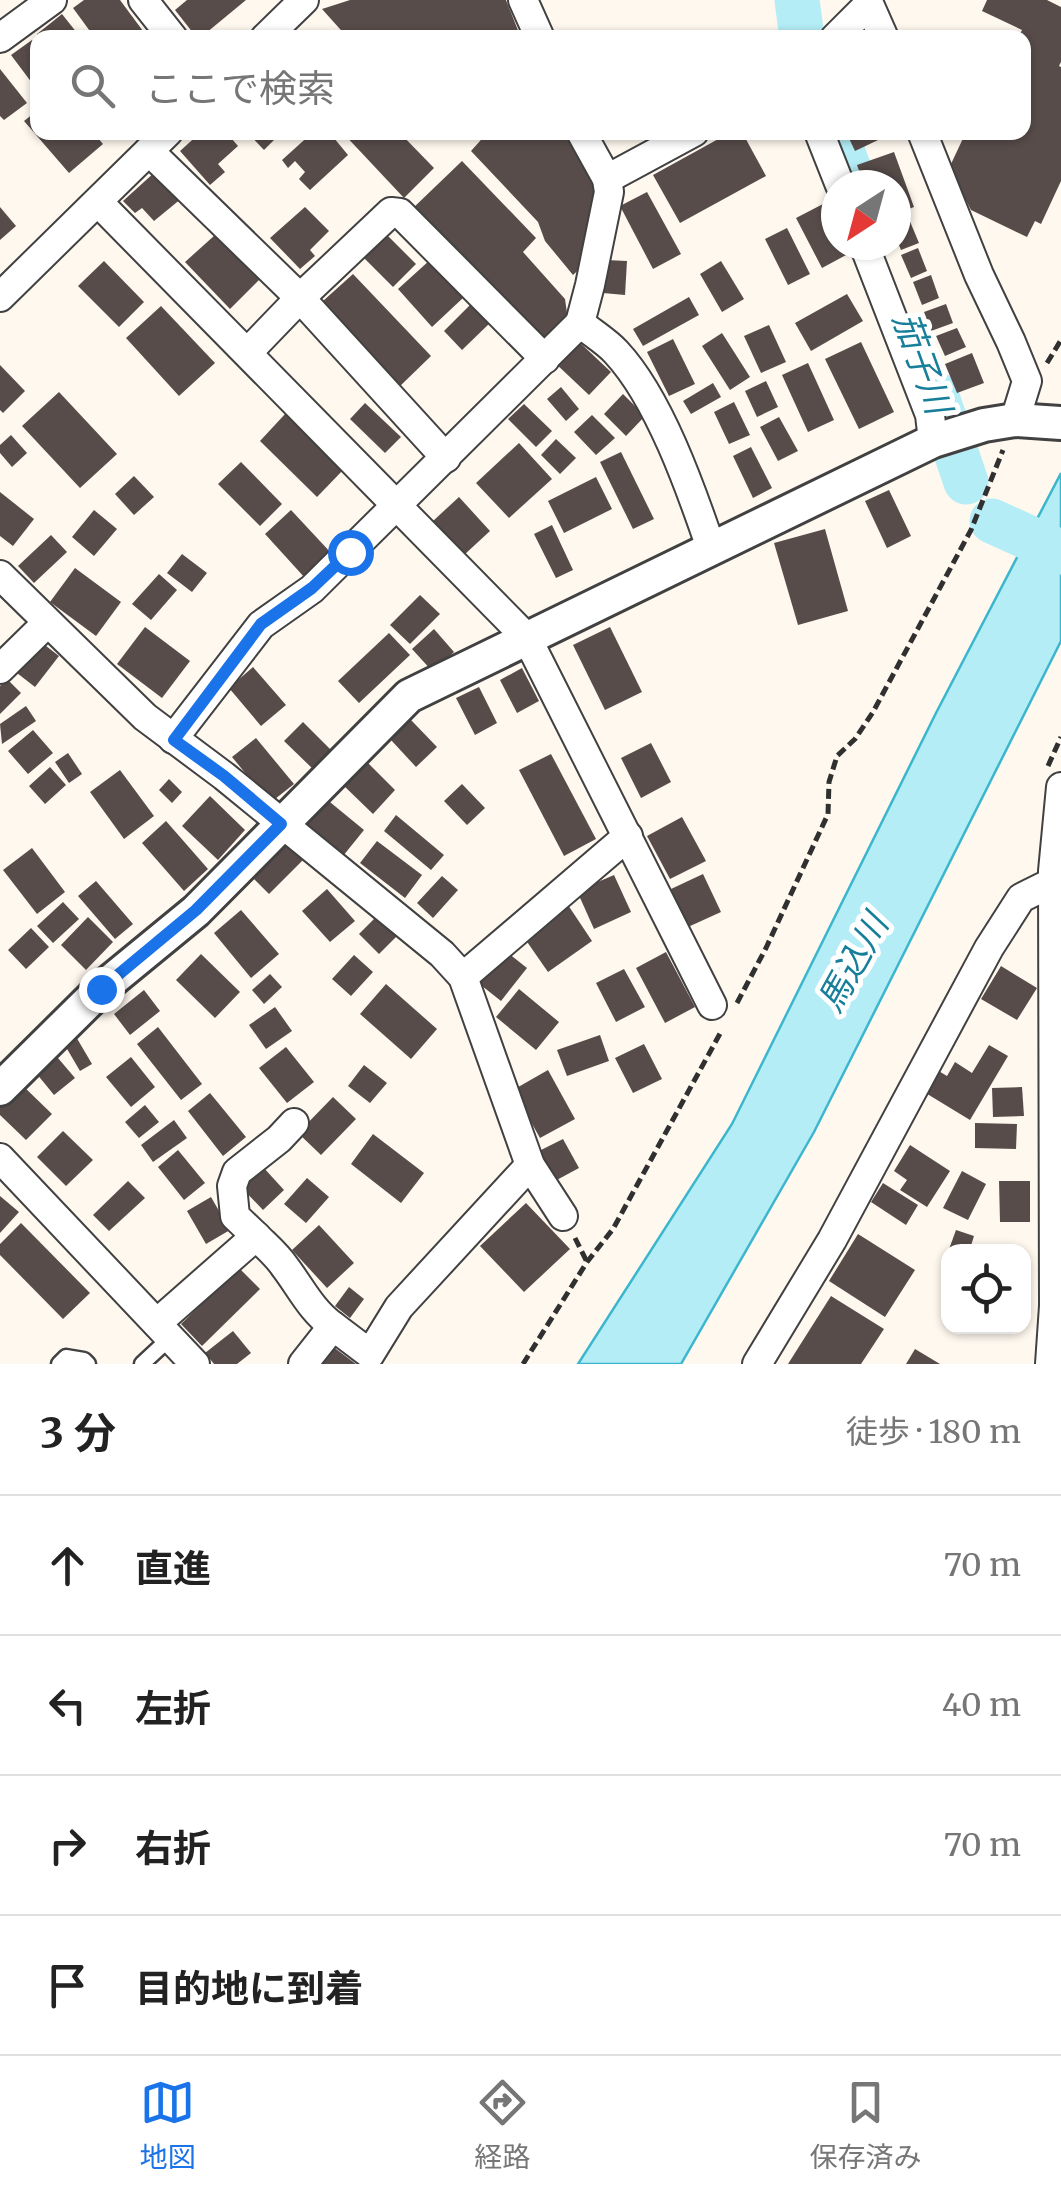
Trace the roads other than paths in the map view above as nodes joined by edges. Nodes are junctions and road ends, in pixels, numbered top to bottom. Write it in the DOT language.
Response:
graph roads {
  1 [pos="52,0"];
  2 [pos="143,0"];
  3 [pos="304,0"];
  4 [pos="522,0"];
  5 [pos="867,2"];
  6 [pos="167,30"];
  7 [pos="273,30"];
  8 [pos="536,30"];
  9 [pos="842,30"];
  10 [pos="880,30"];
  11 [pos="0,38"];
  12 [pos="585,140"];
  13 [pos="679,140"];
  14 [pos="822,140"];
  15 [pos="925,140"];
  16 [pos="159,142"];
  17 [pos="834,170"];
  18 [pos="607,179"];
  19 [pos="98,202"];
  20 [pos="870,260"];
  21 [pos="0,297"];
  22 [pos="300,298"];
  23 [pos="580,323"];
  24 [pos="248,352"];
  25 [pos="545,359"];
  26 [pos="1028,425"];
  27 [pos="934,441"];
  28 [pos="446,458"];
  29 [pos="396,505"];
  30 [pos="711,548"];
  31 [pos="0,575"];
  32 [pos="46,623"];
  33 [pos="528,638"];
  34 [pos="0,669"];
  35 [pos="174,740"];
  36 [pos="1061,787"];
  37 [pos="281,824"];
  38 [pos="628,836"];
  39 [pos="1053,882"];
  40 [pos="463,977"];
  41 [pos="712,1004"];
  42 [pos="0,1089"];
  43 [pos="294,1122"];
  44 [pos="0,1158"];
  45 [pos="530,1165"];
  46 [pos="1058,1198"];
  47 [pos="563,1216"];
  48 [pos="256,1236"];
  49 [pos="1057,1313"];
  50 [pos="334,1326"];
  51 [pos="163,1330"];
  52 [pos="59,1364"];
  53 [pos="88,1364"];
  54 [pos="142,1364"];
  55 [pos="194,1364"];
  56 [pos="303,1364"];
  57 [pos="757,1364"];
  58 [pos="1050,1364"];
  1 -- 11 [label="street"];
  2 -- 6 [label="street"];
  3 -- 7 [label="street"];
  4 -- 8 [label="street"];
  5 -- 9 [label="street"];
  5 -- 10 [label="street"];
  12 -- 18 [label="street"];
  13 -- 18 [label="street"];
  14 -- 17 [label="street"];
  15 -- 26 [label="street"];
  16 -- 19 [label="street"];
  16 -- 22 [label="street"];
  18 -- 23 [label="street"];
  19 -- 21 [label="street"];
  19 -- 24 [label="street"];
  20 -- 27 [label="street"];
  22 -- 24 [label="street"];
  22 -- 25 [label="street"];
  22 -- 28 [label="street"];
  23 -- 25 [label="street"];
  23 -- 30 [label="street"];
  24 -- 29 [label="street"];
  25 -- 28 [label="street"];
  26 -- 27 [label="street"];
  27 -- 30 [label="street"];
  28 -- 29 [label="street"];
  29 -- 33 [label="street"];
  29 -- 35 [label="street"];
  30 -- 33 [label="street"];
  31 -- 32 [label="street"];
  32 -- 34 [label="street"];
  32 -- 35 [label="street"];
  33 -- 37 [label="street"];
  33 -- 38 [label="street"];
  35 -- 37 [label="street"];
  36 -- 39 [label="street"];
  37 -- 40 [label="street"];
  37 -- 42 [label="street"];
  38 -- 40 [label="street"];
  38 -- 41 [label="street"];
  39 -- 46 [label="street"];
  39 -- 57 [label="street"];
  40 -- 45 [label="street"];
  43 -- 48 [label="street"];
  44 -- 51 [label="street"];
  45 -- 47 [label="street"];
  45 -- 50 [label="street"];
  46 -- 49 [label="street"];
  48 -- 50 [label="street"];
  48 -- 51 [label="street"];
  49 -- 58 [label="street"];
  50 -- 56 [label="street"];
  51 -- 54 [label="lane"];
  51 -- 55 [label="street"];
  52 -- 53 [label="lane"];
}
